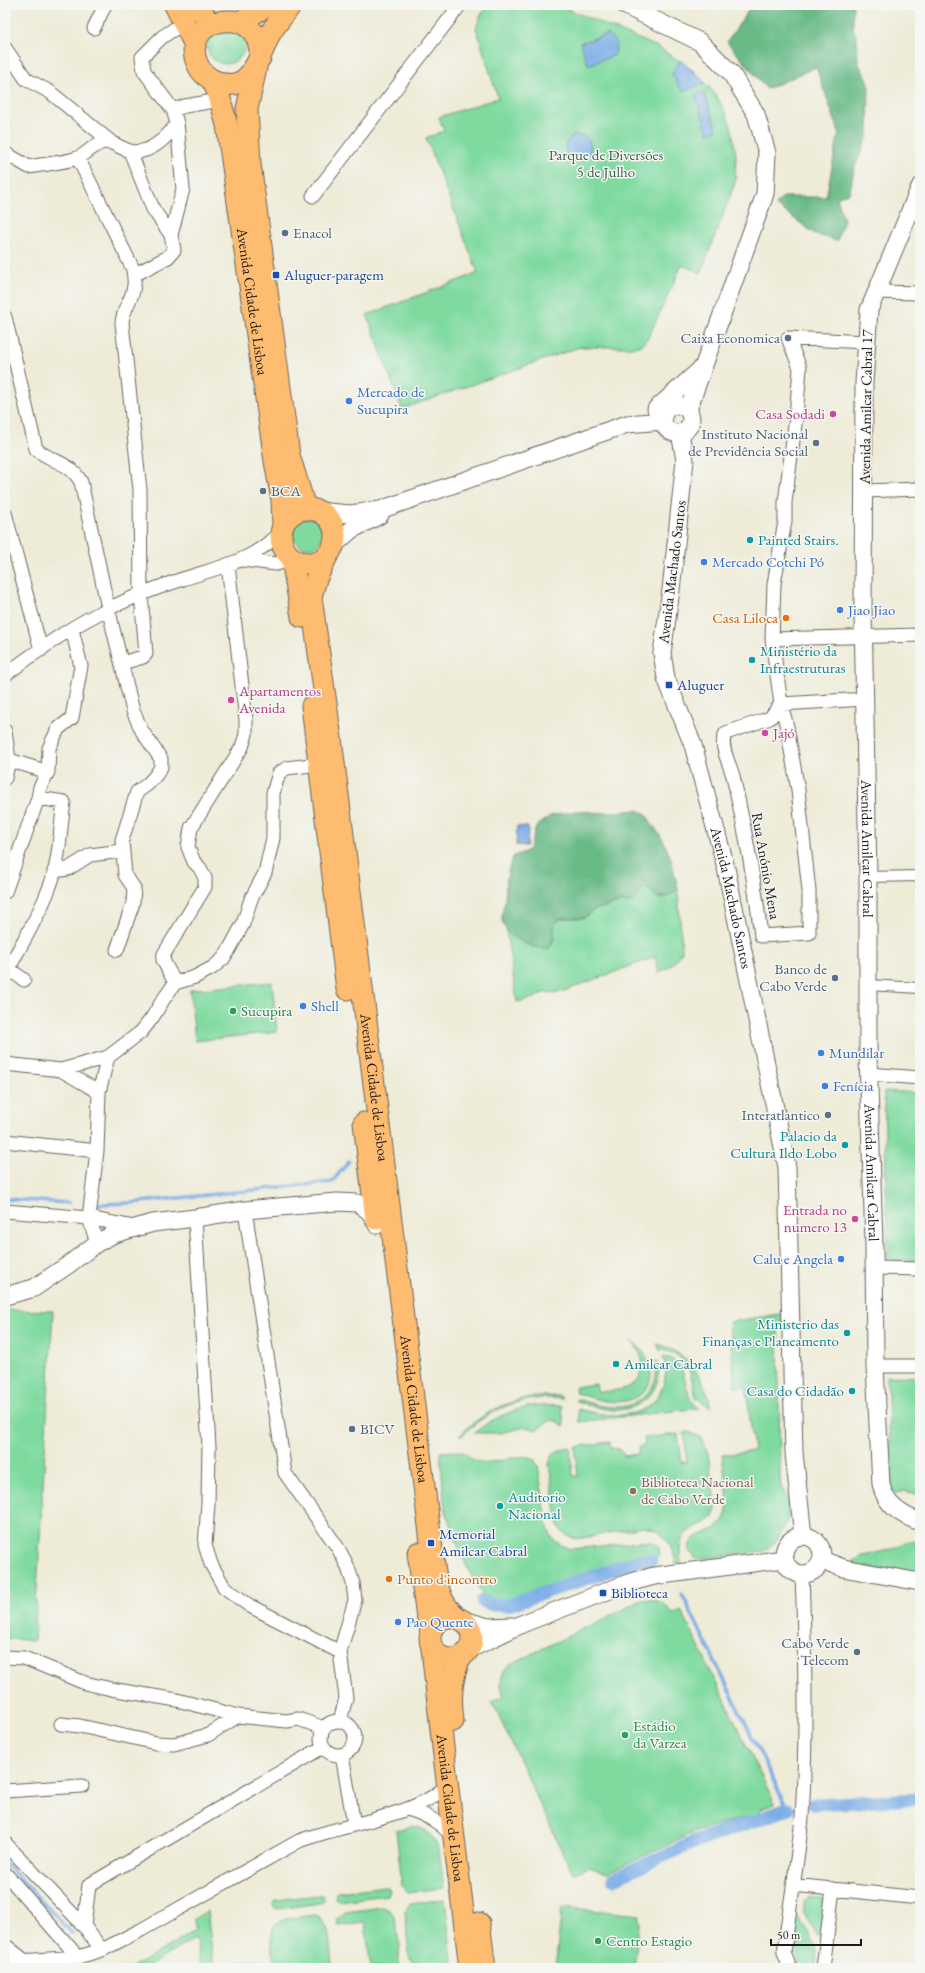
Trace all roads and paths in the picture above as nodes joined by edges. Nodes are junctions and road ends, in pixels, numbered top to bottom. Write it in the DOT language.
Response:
graph roads {
  1 [pos="105,5"];
  2 [pos="268,5"];
  3 [pos="291,5"];
  4 [pos="460,5"];
  5 [pos="624,5"];
  6 [pos="185,11"];
  7 [pos="241,21"];
  8 [pos="209,24"];
  9 [pos="94,28"];
  10 [pos="195,45"];
  11 [pos="5,48"];
  12 [pos="258,63"];
  13 [pos="212,80"];
  14 [pos="220,100"];
  15 [pos="175,117"];
  16 [pos="111,142"];
  17 [pos="130,151"];
  18 [pos="5,153"];
  19 [pos="78,158"];
  20 [pos="920,187"];
  21 [pos="313,196"];
  22 [pos="171,235"];
  23 [pos="134,275"];
  24 [pos="875,292"];
  25 [pos="920,293"];
  26 [pos="5,317"];
  27 [pos="866,342"];
  28 [pos="704,367"];
  29 [pos="688,410"];
  30 [pos="663,421"];
  31 [pos="639,422"];
  32 [pos="680,433"];
  33 [pos="920,489"];
  34 [pos="864,491"];
  35 [pos="404,503"];
  36 [pos="314,511"];
  37 [pos="5,513"];
  38 [pos="282,527"];
  39 [pos="330,551"];
  40 [pos="292,559"];
  41 [pos="243,560"];
  42 [pos="228,565"];
  43 [pos="141,594"];
  44 [pos="108,608"];
  45 [pos="72,629"];
  46 [pos="920,635"];
  47 [pos="863,636"];
  48 [pos="772,639"];
  49 [pos="41,650"];
  50 [pos="122,663"];
  51 [pos="5,675"];
  52 [pos="866,699"];
  53 [pos="781,704"];
  54 [pos="5,731"];
  55 [pos="9,760"];
  56 [pos="319,764"];
  57 [pos="48,772"];
  58 [pos="5,778"];
  59 [pos="38,798"];
  60 [pos="122,851"];
  61 [pos="54,871"];
  62 [pos="920,876"];
  63 [pos="868,877"];
  64 [pos="5,892"];
  65 [pos="117,950"];
  66 [pos="7,967"];
  67 [pos="24,980"];
  68 [pos="176,983"];
  69 [pos="868,985"];
  70 [pos="920,988"];
  71 [pos="108,1057"];
  72 [pos="5,1064"];
  73 [pos="61,1070"];
  74 [pos="869,1074"];
  75 [pos="920,1078"];
  76 [pos="99,1092"];
  77 [pos="5,1141"];
  78 [pos="97,1151"];
  79 [pos="371,1180"];
  80 [pos="337,1202"];
  81 [pos="245,1210"];
  82 [pos="5,1211"];
  83 [pos="89,1218"];
  84 [pos="195,1218"];
  85 [pos="376,1225"];
  86 [pos="135,1227"];
  87 [pos="97,1243"];
  88 [pos="875,1268"];
  89 [pos="920,1269"];
  90 [pos="5,1296"];
  91 [pos="875,1366"];
  92 [pos="920,1366"];
  93 [pos="920,1522"];
  94 [pos="802,1536"];
  95 [pos="784,1559"];
  96 [pos="822,1560"];
  97 [pos="802,1574"];
  98 [pos="920,1582"];
  99 [pos="460,1619"];
  100 [pos="524,1623"];
  101 [pos="432,1640"];
  102 [pos="340,1652"];
  103 [pos="465,1653"];
  104 [pos="5,1657"];
  105 [pos="238,1716"];
  106 [pos="340,1721"];
  107 [pos="61,1724"];
  108 [pos="324,1728"];
  109 [pos="324,1747"];
  110 [pos="342,1755"];
  111 [pos="448,1783"];
  112 [pos="82,1786"];
  113 [pos="5,1791"];
  114 [pos="408,1809"];
  115 [pos="354,1824"];
  116 [pos="454,1839"];
  117 [pos="5,1843"];
  118 [pos="5,1873"];
  119 [pos="792,1885"];
  120 [pos="833,1889"];
  121 [pos="920,1898"];
  122 [pos="84,1926"];
  123 [pos="5,1945"];
  124 [pos="102,1950"];
  125 [pos="78,1956"];
  126 [pos="24,1960"];
  127 [pos="5,1962"];
  128 [pos="470,1968"];
  129 [pos="485,1968"];
  130 [pos="790,1968"];
  131 [pos="823,1968"];
  1 -- 9 [label="street"];
  2 -- 7 [label="main road"];
  3 -- 12 [label="main road"];
  4 -- 21 [label="street"];
  5 -- 28 [label="street"];
  6 -- 8 [label="main road"];
  6 -- 10 [label="main road"];
  6 -- 15 [label="street"];
  7 -- 8 [label="main road"];
  7 -- 12 [label="main road"];
  8 -- 10 [label="main road"];
  10 -- 13 [label="main road"];
  11 -- 16 [label="street"];
  12 -- 13 [label="main road"];
  12 -- 36 [label="main road, Avenida Cidade de Lisboa"];
  13 -- 14 [label="main road, Avenida Cidade de Lisboa"];
  14 -- 15 [label="street"];
  14 -- 38 [label="main road, Avenida Cidade de Lisboa"];
  15 -- 17 [label="street"];
  15 -- 22 [label="street"];
  16 -- 17 [label="street"];
  16 -- 19 [label="street"];
  17 -- 22 [label="street"];
  18 -- 19 [label="street"];
  19 -- 23 [label="street"];
  20 -- 24 [label="street, Avenida Amilcar Cabral 17"];
  22 -- 23 [label="street"];
  23 -- 43 [label="street"];
  24 -- 25 [label="street"];
  24 -- 27 [label="street, Avenida Amilcar Cabral 17"];
  26 -- 44 [label="street"];
  27 -- 34 [label="street, Avenida Amilcar Cabral 17"];
  27 -- 48 [label="street, Rua Anónio Mena"];
  28 -- 29 [label="street"];
  28 -- 31 [label="street"];
  29 -- 30 [label="street"];
  29 -- 32 [label="street"];
  30 -- 31 [label="street"];
  30 -- 32 [label="street"];
  31 -- 35 [label="street"];
  32 -- 94 [label="street, Avenida Machado Santos"];
  33 -- 34 [label="street"];
  34 -- 47 [label="street, Avenida Amilcar Cabral 17"];
  35 -- 36 [label="street"];
  35 -- 39 [label="street"];
  36 -- 38 [label="main road"];
  36 -- 39 [label="main road"];
  37 -- 49 [label="street"];
  38 -- 40 [label="main road"];
  38 -- 41 [label="street"];
  39 -- 40 [label="main road"];
  39 -- 99 [label="main road, Avenida Cidade de Lisboa"];
  40 -- 41 [label="street"];
  40 -- 56 [label="main road, Avenida Cidade de Lisboa"];
  41 -- 42 [label="street"];
  42 -- 43 [label="street"];
  42 -- 68 [label="street"];
  43 -- 44 [label="street"];
  43 -- 50 [label="street"];
  44 -- 45 [label="street"];
  44 -- 50 [label="street"];
  45 -- 49 [label="street"];
  45 -- 57 [label="street"];
  46 -- 47 [label="street"];
  47 -- 48 [label="street"];
  47 -- 52 [label="street, Avenida Amilcar Cabral"];
  48 -- 53 [label="street, Rua Anónio Mena"];
  49 -- 51 [label="street"];
  50 -- 60 [label="street"];
  52 -- 53 [label="street"];
  52 -- 63 [label="street, Avenida Amilcar Cabral"];
  53 -- 53 [label="street, Rua Anónio Mena"];
  54 -- 55 [label="street"];
  55 -- 57 [label="street"];
  55 -- 58 [label="street"];
  56 -- 68 [label="street"];
  56 -- 79 [label="main road, Avenida Cidade de Lisboa"];
  57 -- 59 [label="street"];
  59 -- 61 [label="street"];
  59 -- 64 [label="street"];
  60 -- 61 [label="street"];
  60 -- 65 [label="street"];
  61 -- 66 [label="street"];
  62 -- 63 [label="street"];
  63 -- 69 [label="street, Avenida Amilcar Cabral"];
  66 -- 67 [label="street"];
  68 -- 71 [label="street"];
  69 -- 70 [label="street"];
  69 -- 74 [label="street, Avenida Amilcar Cabral"];
  71 -- 73 [label="street"];
  71 -- 76 [label="street"];
  72 -- 73 [label="street"];
  73 -- 76 [label="street"];
  74 -- 75 [label="street"];
  74 -- 88 [label="street, Avenida Amilcar Cabral"];
  76 -- 78 [label="street"];
  77 -- 78 [label="street"];
  78 -- 83 [label="street"];
  79 -- 80 [label="street"];
  79 -- 85 [label="main road, Avenida Cidade de Lisboa"];
  80 -- 81 [label="street"];
  80 -- 85 [label="street"];
  81 -- 84 [label="street"];
  81 -- 102 [label="street"];
  82 -- 83 [label="street"];
  83 -- 86 [label="street"];
  83 -- 87 [label="street"];
  84 -- 86 [label="street"];
  84 -- 102 [label="street"];
  85 -- 101 [label="main road, Avenida Cidade de Lisboa"];
  86 -- 87 [label="street"];
  87 -- 90 [label="street"];
  88 -- 89 [label="street"];
  88 -- 91 [label="street, Avenida Amilcar Cabral"];
  91 -- 92 [label="street"];
  91 -- 93 [label="street, Avenida Amilcar Cabral"];
  94 -- 95 [label="street"];
  94 -- 96 [label="street"];
  95 -- 97 [label="street"];
  95 -- 100 [label="street"];
  96 -- 97 [label="street"];
  96 -- 98 [label="street"];
  97 -- 119 [label="street"];
  99 -- 100 [label="street"];
  99 -- 101 [label="main road"];
  99 -- 103 [label="main road"];
  100 -- 103 [label="street"];
  101 -- 103 [label="main road"];
  101 -- 111 [label="main road, Avenida Cidade de Lisboa"];
  102 -- 106 [label="street"];
  103 -- 129 [label="main road, Avenida Cidade de Lisboa"];
  104 -- 105 [label="street"];
  105 -- 107 [label="street"];
  105 -- 108 [label="street"];
  106 -- 108 [label="street"];
  106 -- 110 [label="street"];
  108 -- 109 [label="street"];
  109 -- 110 [label="street"];
  109 -- 122 [label="street"];
  110 -- 115 [label="street"];
  111 -- 114 [label="street"];
  111 -- 116 [label="main road, Avenida Cidade de Lisboa"];
  112 -- 113 [label="street"];
  114 -- 115 [label="street"];
  114 -- 116 [label="street"];
  115 -- 124 [label="street"];
  116 -- 128 [label="main road, Avenida Cidade de Lisboa"];
  117 -- 122 [label="street"];
  118 -- 125 [label="street"];
  119 -- 120 [label="street"];
  119 -- 130 [label="street"];
  120 -- 121 [label="street"];
  120 -- 131 [label="street"];
  122 -- 124 [label="street"];
  123 -- 126 [label="street"];
  124 -- 125 [label="street"];
  125 -- 126 [label="street"];
  126 -- 127 [label="street"];
}
